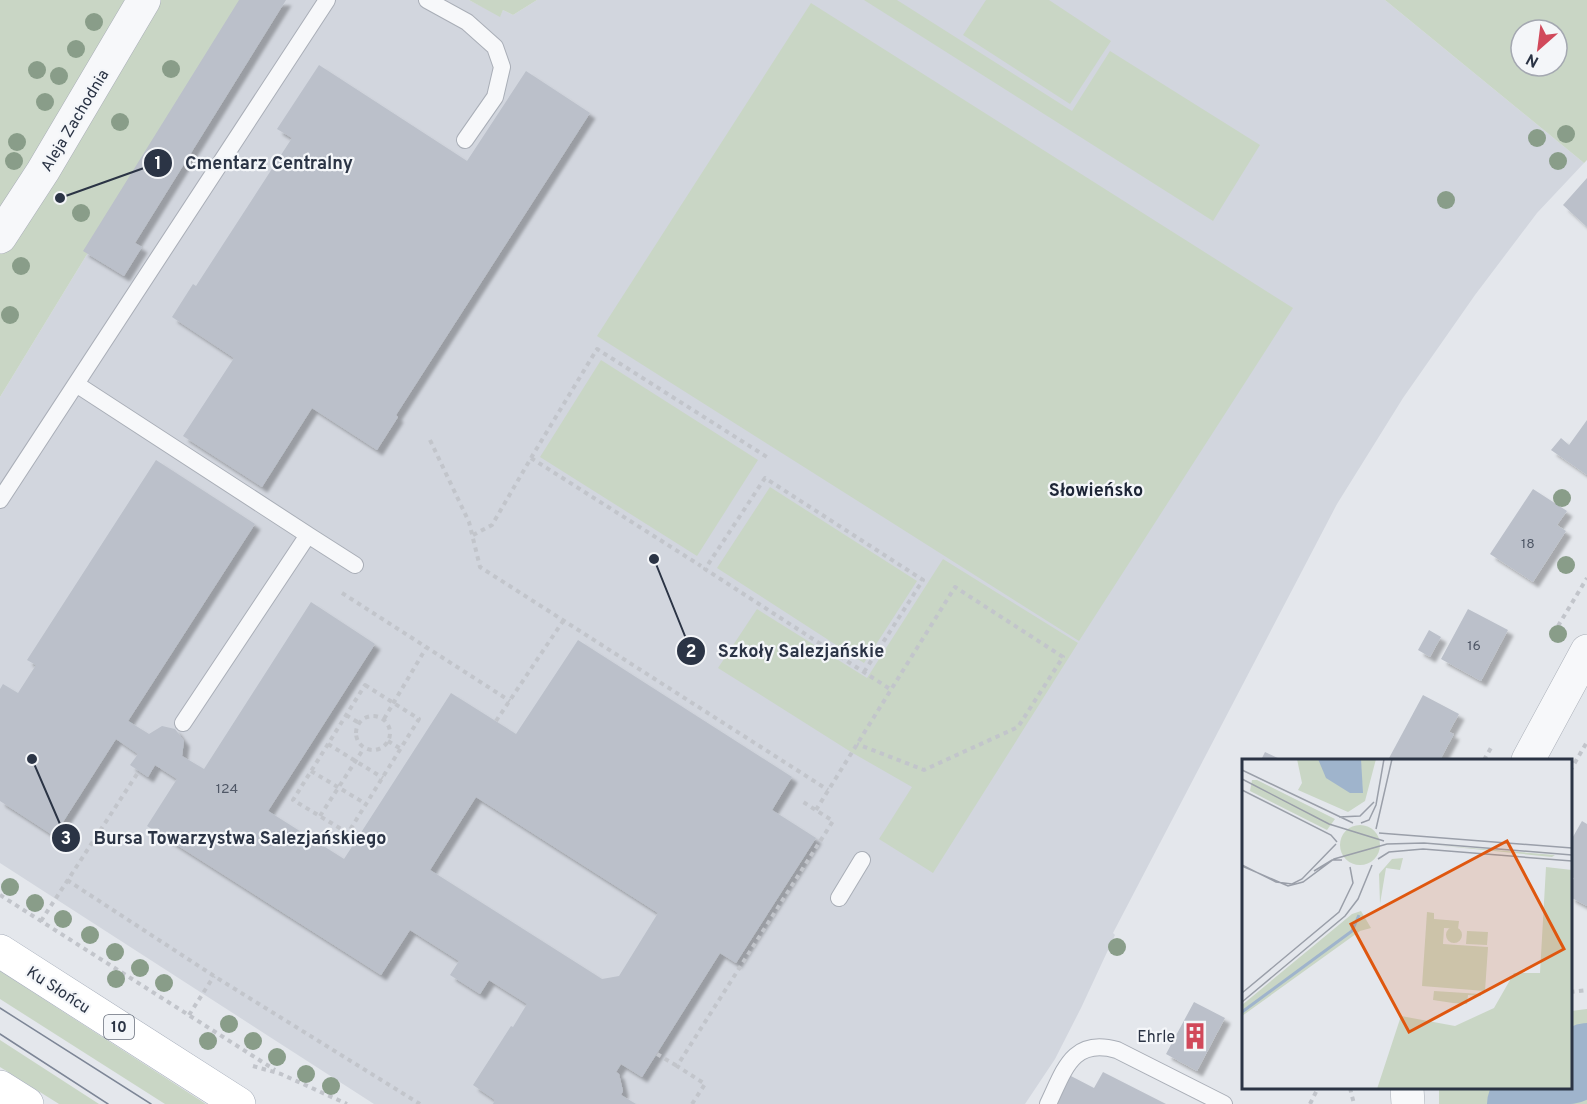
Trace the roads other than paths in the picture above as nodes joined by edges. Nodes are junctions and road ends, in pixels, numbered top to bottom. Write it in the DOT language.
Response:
graph roads {
  1 [pos="144,0"];
  2 [pos="327,0"];
  3 [pos="428,0"];
  4 [pos="465,140"];
  5 [pos="0,237"];
  6 [pos="76,384"];
  7 [pos="0,500"];
  8 [pos="308,535"];
  9 [pos="355,565"];
  10 [pos="1587,651"];
  11 [pos="183,723"];
  12 [pos="1529,759"];
  13 [pos="862,860"];
  14 [pos="839,898"];
  15 [pos="0,951"];
  16 [pos="0,1087"];
  17 [pos="1407,1089"];
  18 [pos="27,1104"];
  19 [pos="239,1104"];
  20 [pos="1048,1104"];
  21 [pos="1224,1104"];
  22 [pos="1408,1104"];
  1 -- 5 [label="street, Aleja Zachodnia"];
  2 -- 6 [label="lane"];
  3 -- 4 [label="lane"];
  6 -- 7 [label="lane"];
  6 -- 8 [label="lane"];
  8 -- 9 [label="lane"];
  8 -- 11 [label="lane"];
  10 -- 12 [label="street"];
  13 -- 14 [label="lane"];
  15 -- 19 [label="main road, Ku Słońcu / 10"];
  16 -- 18 [label="main road"];
  17 -- 22 [label="street"];
  20 -- 21 [label="lane"];
}
